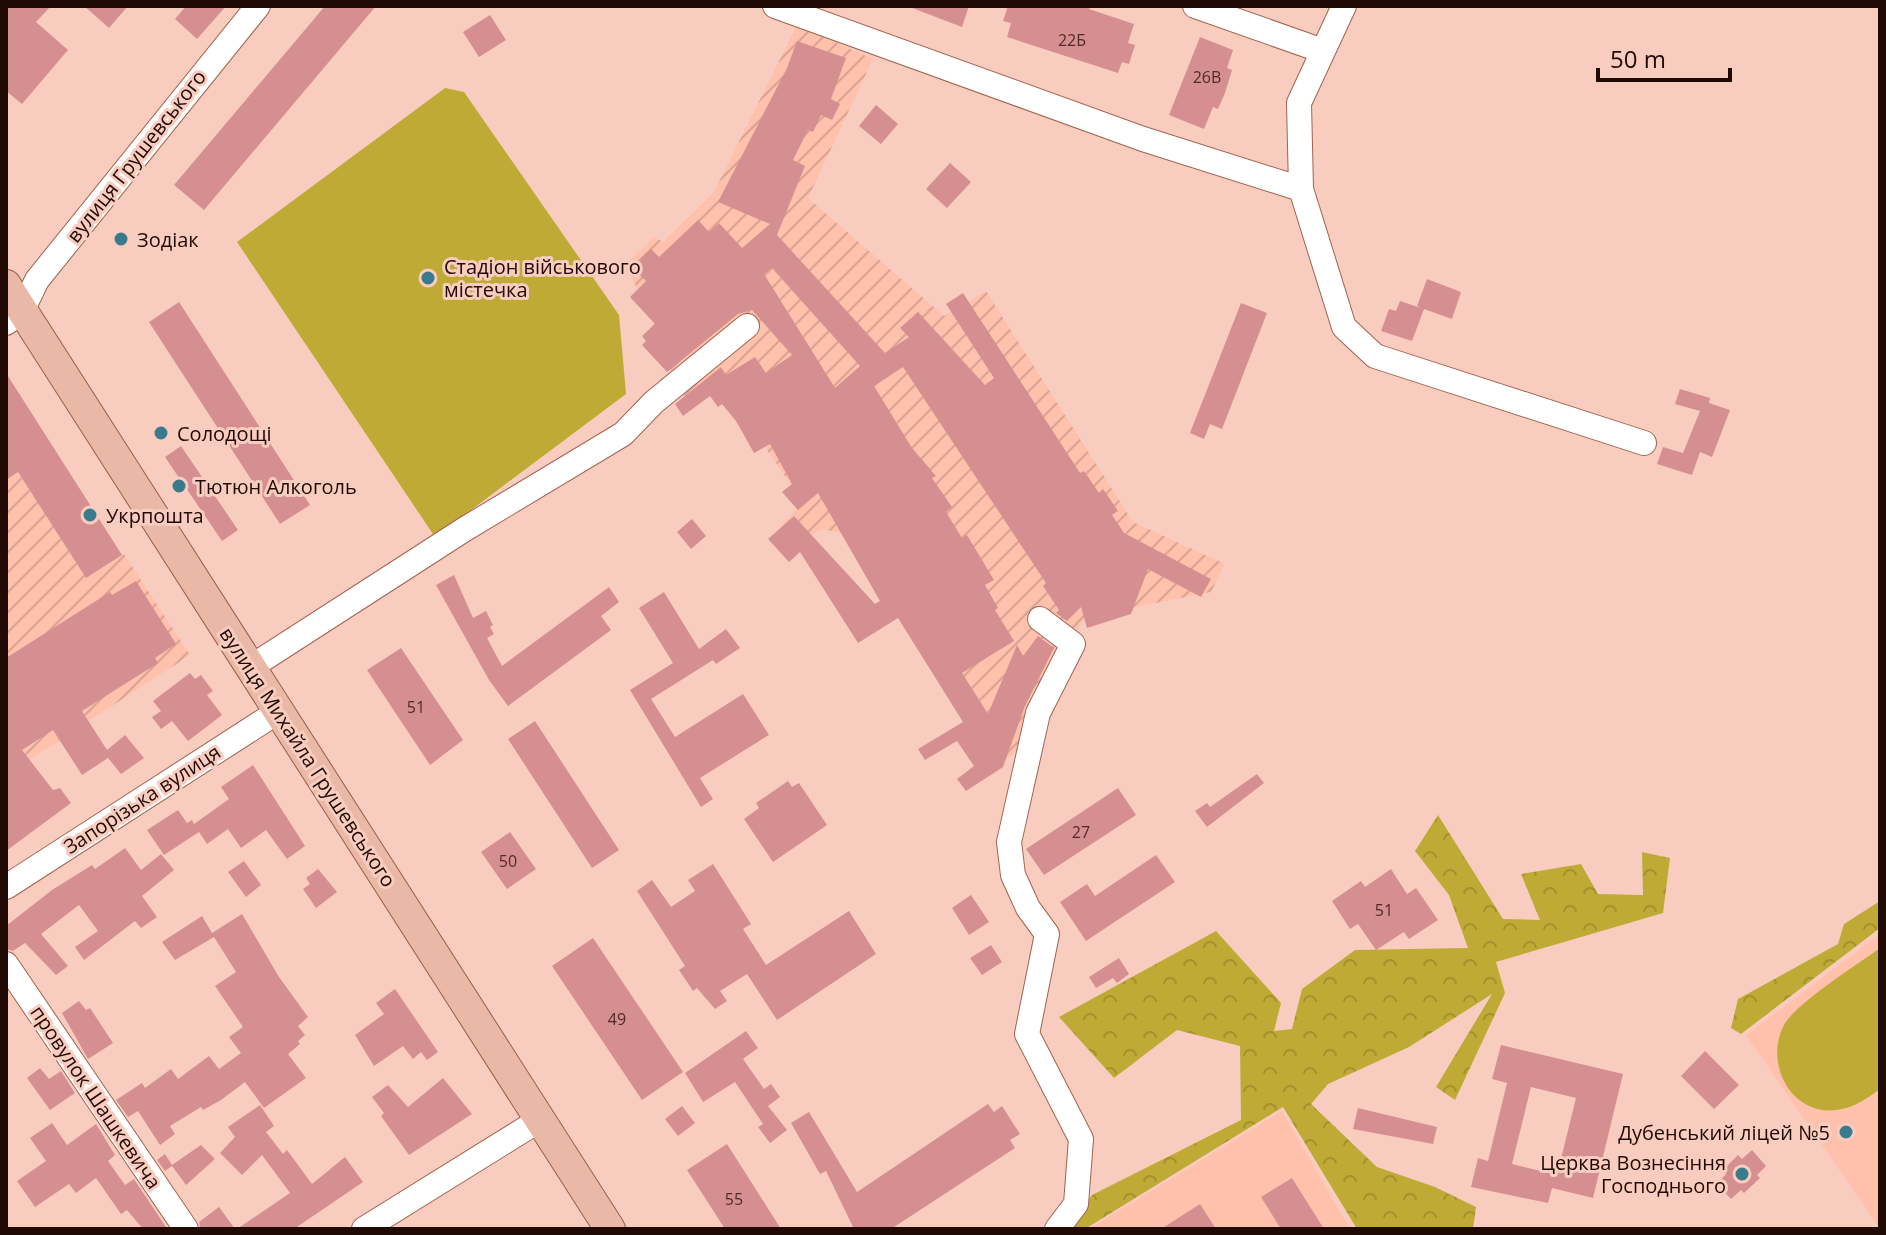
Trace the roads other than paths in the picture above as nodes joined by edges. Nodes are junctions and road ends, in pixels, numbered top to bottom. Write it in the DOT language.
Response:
graph roads {
  1 [pos="258,6"];
  2 [pos="775,6"];
  3 [pos="1195,6"];
  4 [pos="1344,6"];
  5 [pos="1323,51"];
  6 [pos="1301,189"];
  7 [pos="6,285"];
  8 [pos="14,317"];
  9 [pos="747,326"];
  10 [pos="1644,443"];
  11 [pos="1040,619"];
  12 [pos="251,667"];
  13 [pos="279,711"];
  14 [pos="6,887"];
  15 [pos="6,964"];
  16 [pos="541,1119"];
  17 [pos="186,1229"];
  18 [pos="364,1229"];
  19 [pos="610,1229"];
  20 [pos="1057,1229"];
  1 -- 8 [label="street, вулиця Грушевського"];
  2 -- 6 [label="street"];
  3 -- 5 [label="street"];
  4 -- 5 [label="street"];
  5 -- 6 [label="street"];
  6 -- 10 [label="street"];
  7 -- 8 [label="main road, вулиця Михайла Грушевського"];
  8 -- 12 [label="main road, вулиця Михайла Грушевського"];
  9 -- 12 [label="street"];
  11 -- 20 [label="street"];
  12 -- 13 [label="main road, вулиця Михайла Грушевського"];
  13 -- 14 [label="street, Запорізька вулиця"];
  13 -- 16 [label="main road, вулиця Михайла Грушевського"];
  15 -- 17 [label="street, провулок Шашкевича"];
  16 -- 18 [label="street"];
  16 -- 19 [label="main road, вулиця Михайла Грушевського"];
}
